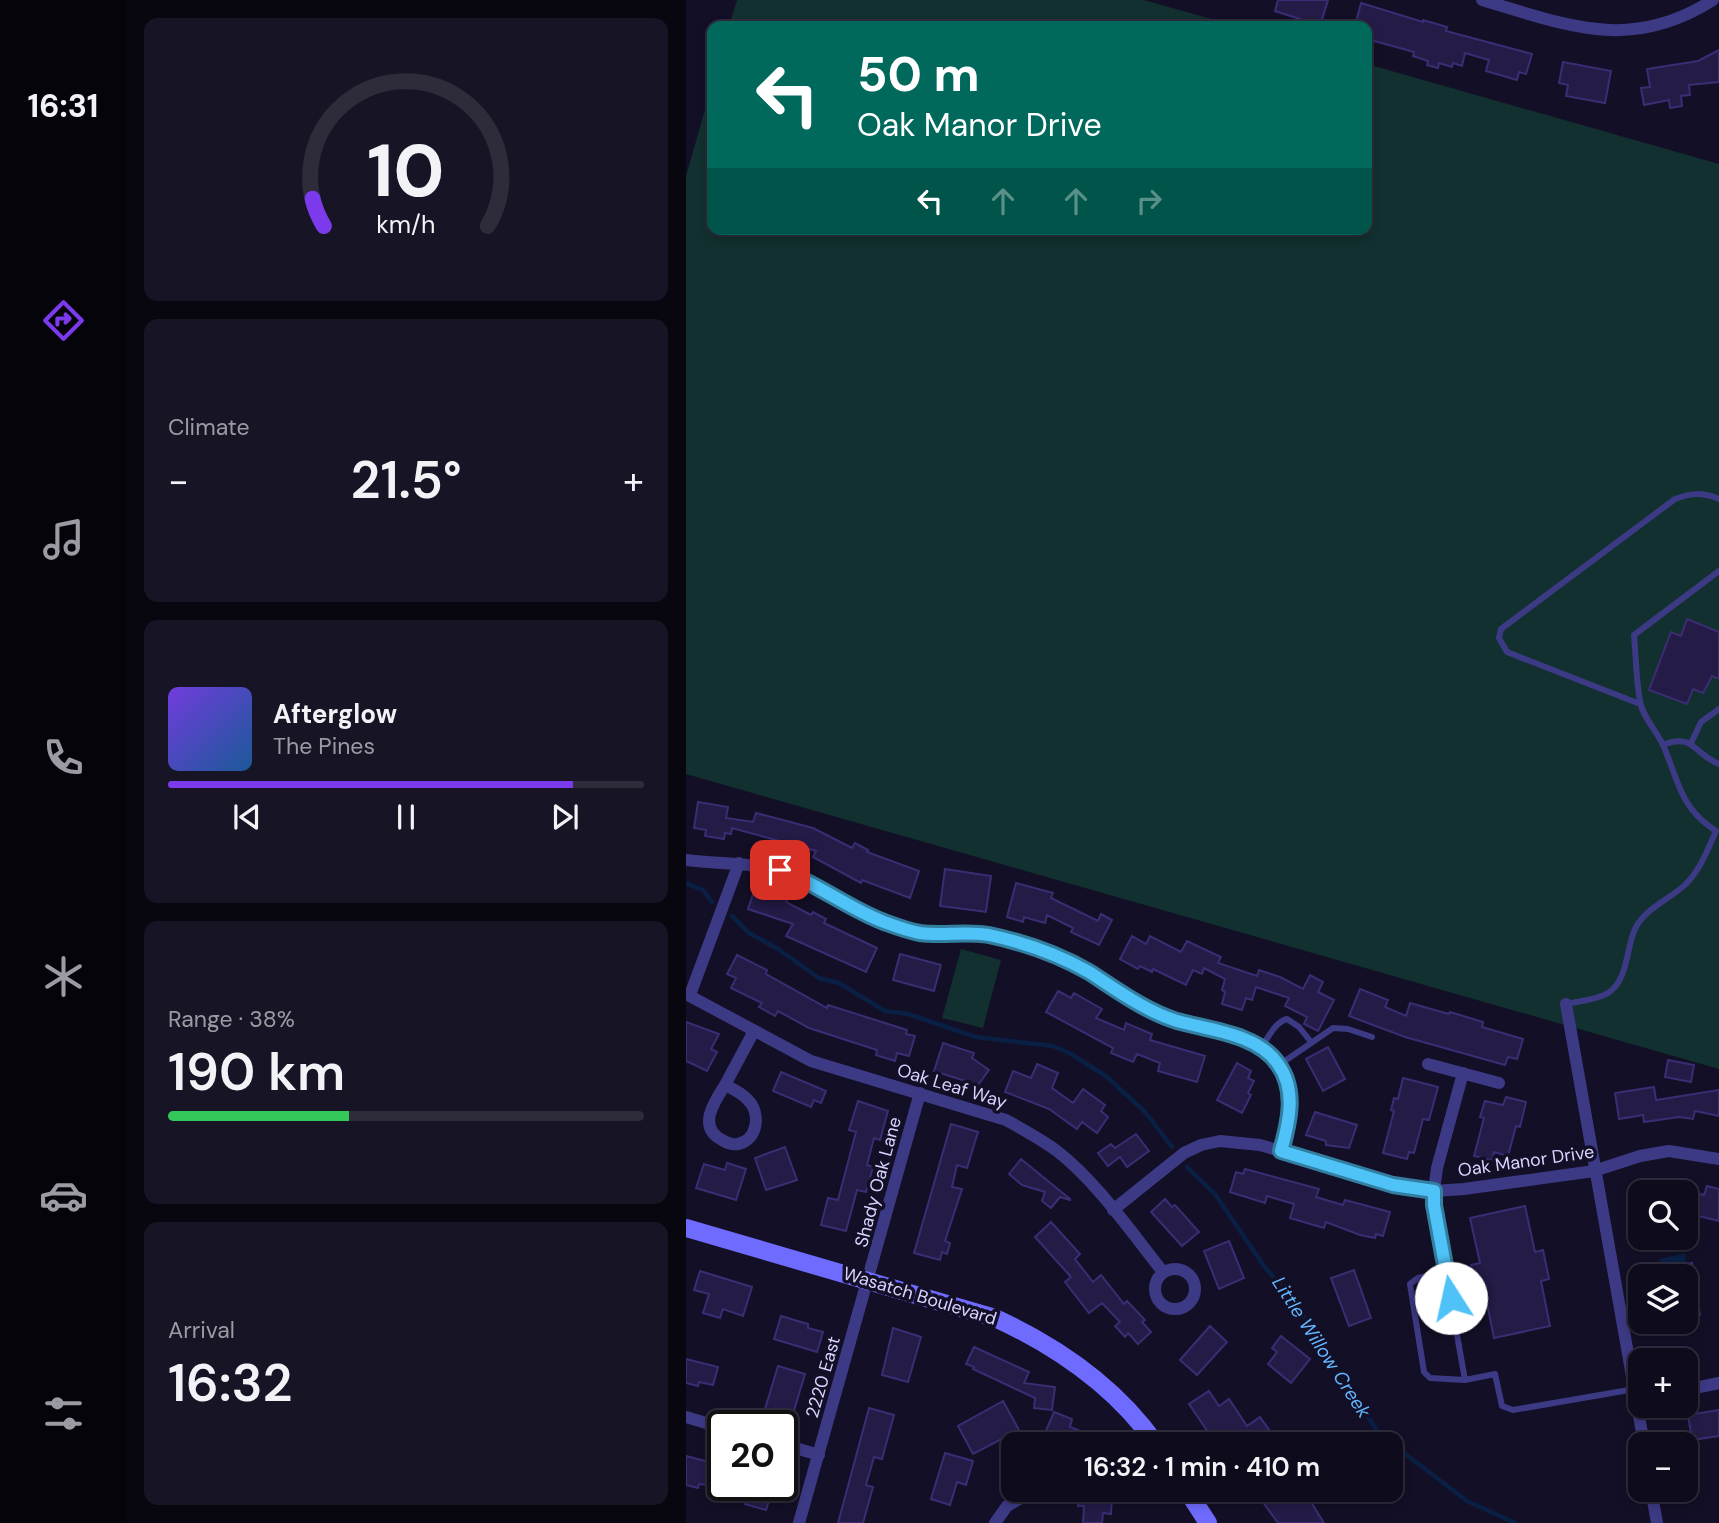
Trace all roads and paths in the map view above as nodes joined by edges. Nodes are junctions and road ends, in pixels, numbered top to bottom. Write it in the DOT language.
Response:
graph roads {
  1 [pos="1482,0"];
  2 [pos="1713,0"];
  3 [pos="1719,499"];
  4 [pos="1719,570"];
  5 [pos="1640,704"];
  6 [pos="1719,709"];
  7 [pos="1691,743"];
  8 [pos="1663,745"];
  9 [pos="1719,764"];
  10 [pos="1717,832"];
  11 [pos="686,860"];
  12 [pos="739,863"];
  13 [pos="688,994"];
  14 [pos="1566,1003"];
  15 [pos="754,1031"];
  16 [pos="1372,1037"];
  17 [pos="1311,1042"];
  18 [pos="1261,1048"];
  19 [pos="1428,1063"];
  20 [pos="1279,1065"];
  21 [pos="1463,1073"];
  22 [pos="1499,1083"];
  23 [pos="725,1085"];
  24 [pos="920,1093"];
  25 [pos="1281,1151"];
  26 [pos="1719,1159"];
  27 [pos="1594,1171"];
  28 [pos="1434,1191"];
  29 [pos="1113,1209"];
  30 [pos="686,1228"];
  31 [pos="1163,1272"];
  32 [pos="1446,1272"];
  33 [pos="869,1280"];
  34 [pos="1628,1349"];
  35 [pos="1465,1380"];
  36 [pos="1719,1383"];
  37 [pos="1698,1387"];
  38 [pos="1628,1397"];
  39 [pos="686,1417"];
  40 [pos="707,1423"];
  41 [pos="1146,1432"];
  42 [pos="798,1449"];
  43 [pos="819,1455"];
  44 [pos="1015,1502"];
  45 [pos="1194,1502"];
  46 [pos="1653,1502"];
  47 [pos="799,1523"];
  48 [pos="995,1523"];
  49 [pos="1208,1523"];
  50 [pos="1657,1523"];
  1 -- 2 [label="street"];
  3 -- 5 [label="lane"];
  4 -- 5 [label="lane"];
  5 -- 8 [label="lane"];
  6 -- 7 [label="lane"];
  7 -- 8 [label="lane"];
  7 -- 9 [label="lane"];
  8 -- 10 [label="lane"];
  10 -- 14 [label="lane"];
  11 -- 12 [label="street"];
  12 -- 13 [label="street"];
  12 -- 18 [label="street"];
  13 -- 15 [label="street, Oak Leaf Way"];
  14 -- 27 [label="street"];
  15 -- 23 [label="street"];
  15 -- 24 [label="street, Oak Leaf Way"];
  16 -- 17 [label="lane"];
  17 -- 18 [label="lane"];
  17 -- 20 [label="lane"];
  18 -- 20 [label="street"];
  19 -- 21 [label="street"];
  20 -- 25 [label="street"];
  21 -- 22 [label="street"];
  21 -- 28 [label="street"];
  23 -- 23 [label="street"];
  24 -- 29 [label="street, Oak Leaf Way"];
  24 -- 33 [label="street, Shady Oak Lane"];
  25 -- 28 [label="street, Oak Manor Drive"];
  25 -- 29 [label="street, Oak Manor Drive"];
  26 -- 27 [label="street, Oak Manor Drive"];
  27 -- 28 [label="street, Oak Manor Drive"];
  27 -- 34 [label="street"];
  28 -- 32 [label="lane"];
  29 -- 31 [label="street, Oak Leaf Way"];
  30 -- 33 [label="main road, Wasatch Boulevard"];
  32 -- 35 [label="lane"];
  32 -- 35 [label="lane"];
  33 -- 41 [label="main road, Wasatch Boulevard"];
  33 -- 43 [label="street, 2220 East"];
  35 -- 38 [label="lane"];
  36 -- 37 [label="street"];
  39 -- 40 [label="street"];
  42 -- 43 [label="street"];
  43 -- 47 [label="street, 2220 East"];
  44 -- 48 [label="street"];
  45 -- 49 [label="main road"];
  46 -- 50 [label="street"];
}
